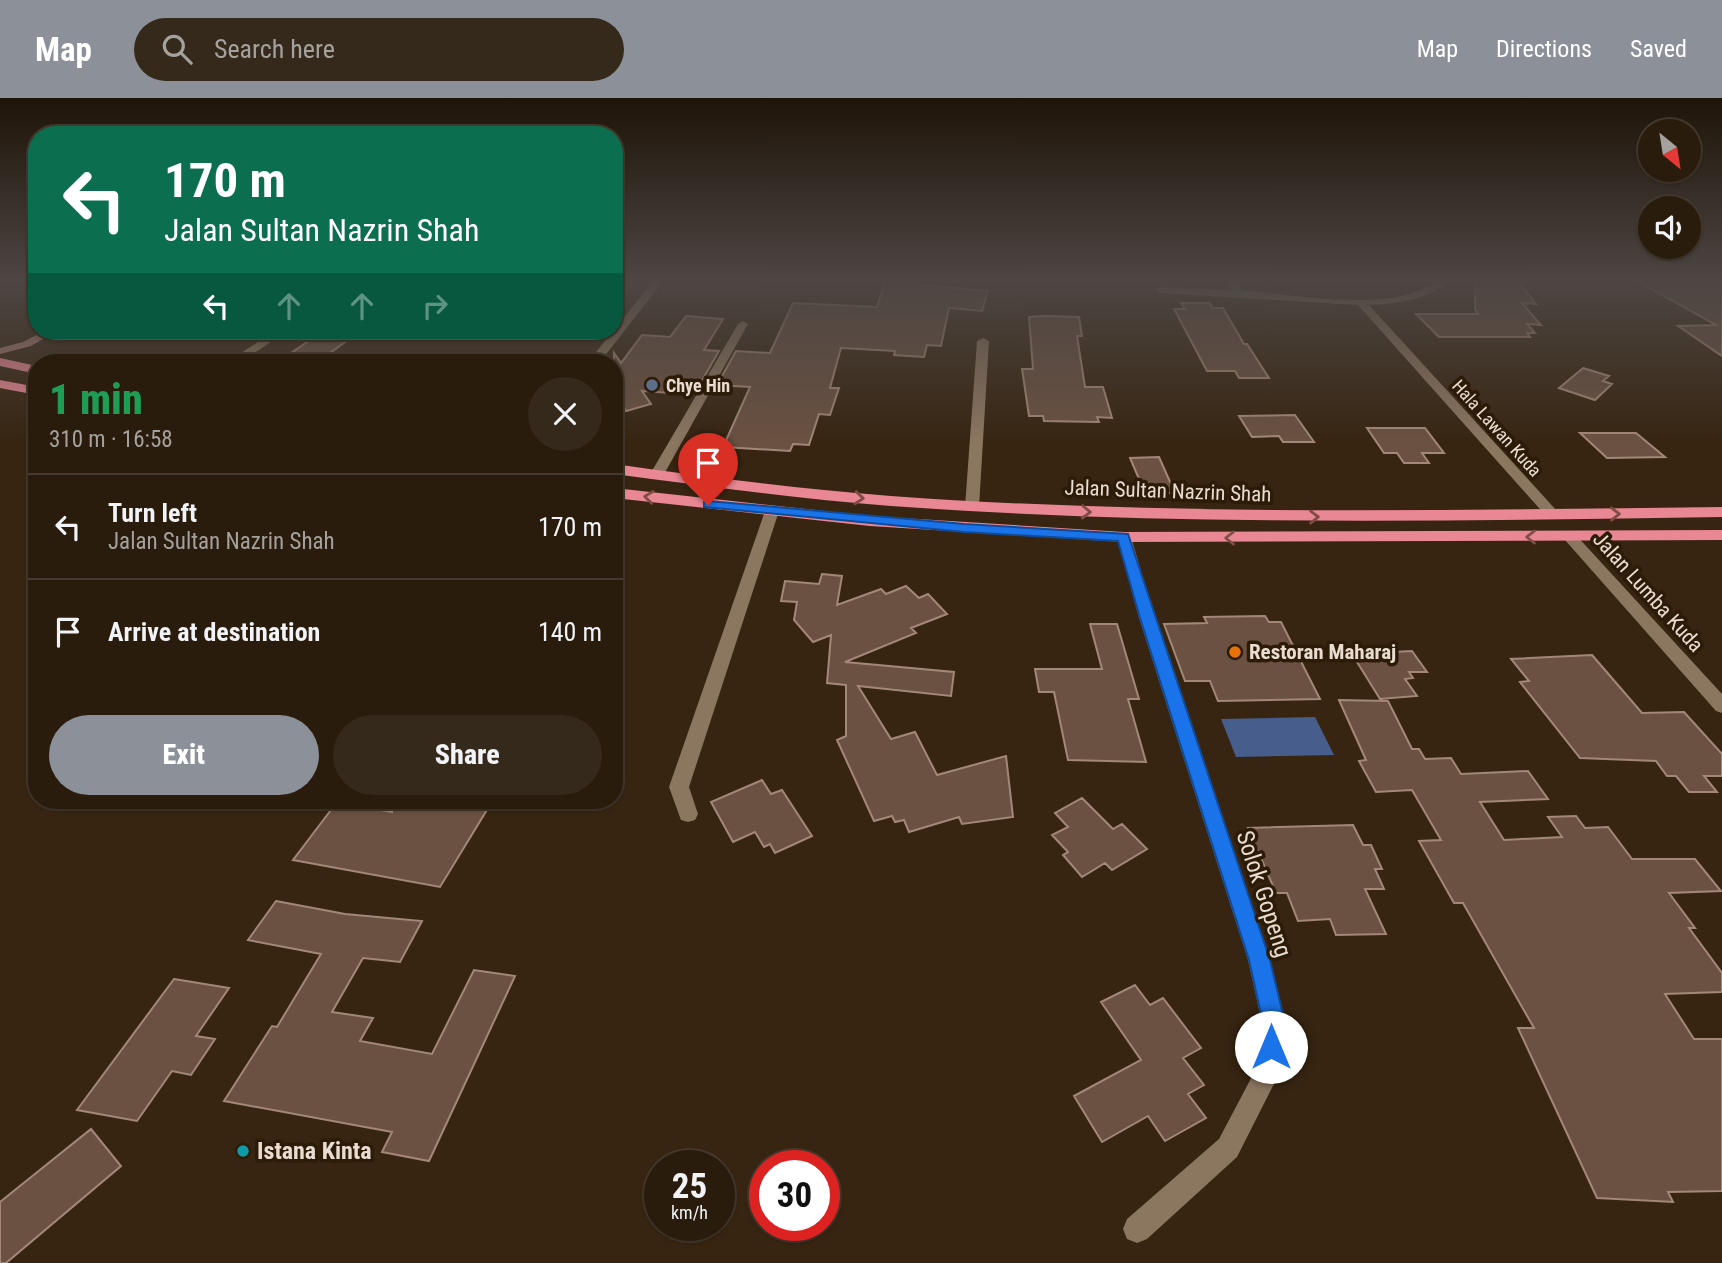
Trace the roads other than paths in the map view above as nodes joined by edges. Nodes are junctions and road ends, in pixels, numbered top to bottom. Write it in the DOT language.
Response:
graph roads {
  1 [pos="737,334"];
  2 [pos="1390,334"];
  3 [pos="35,340"];
  4 [pos="268,340"];
  5 [pos="611,340"];
  6 [pos="983,341"];
  7 [pos="27,344"];
  8 [pos="0,351"];
  9 [pos="246,354"];
  10 [pos="600,354"];
  11 [pos="6,363"];
  12 [pos="28,368"];
  13 [pos="0,384"];
  14 [pos="28,389"];
  15 [pos="623,470"];
  16 [pos="656,476"];
  17 [pos="623,494"];
  18 [pos="972,508"];
  19 [pos="772,511"];
  20 [pos="1722,512"];
  21 [pos="1552,514"];
  22 [pos="1722,534"];
  23 [pos="1124,537"];
  24 [pos="1570,537"];
  25 [pos="1722,706"];
  26 [pos="688,814"];
  27 [pos="1137,1229"];
  1 -- 16 [label="street"];
  2 -- 21 [label="street, Hala Lawan Kuda"];
  3 -- 7 [label="street"];
  4 -- 9 [label="street"];
  5 -- 10 [label="street"];
  6 -- 18 [label="street"];
  7 -- 8 [label="street"];
  7 -- 11 [label="street"];
  11 -- 12 [label="highway"];
  13 -- 14 [label="highway"];
  15 -- 16 [label="highway, Jalan Sultan Nazrin Shah"];
  16 -- 18 [label="highway, Jalan Sultan Nazrin Shah, one-way"];
  19 -- 17 [label="highway, Jalan Sultan Nazrin Shah, one-way"];
  18 -- 21 [label="highway, Jalan Sultan Nazrin Shah, one-way"];
  19 -- 23 [label="highway, Jalan Sultan Nazrin Shah"];
  19 -- 26 [label="street"];
  21 -- 20 [label="highway, Jalan Sultan Nazrin Shah, one-way"];
  22 -- 24 [label="highway, Jalan Sultan Nazrin Shah"];
  24 -- 23 [label="highway, Jalan Sultan Nazrin Shah, one-way"];
  23 -- 27 [label="street, Solok Gopeng"];
  24 -- 25 [label="street, Jalan Lumba Kuda"];
}
